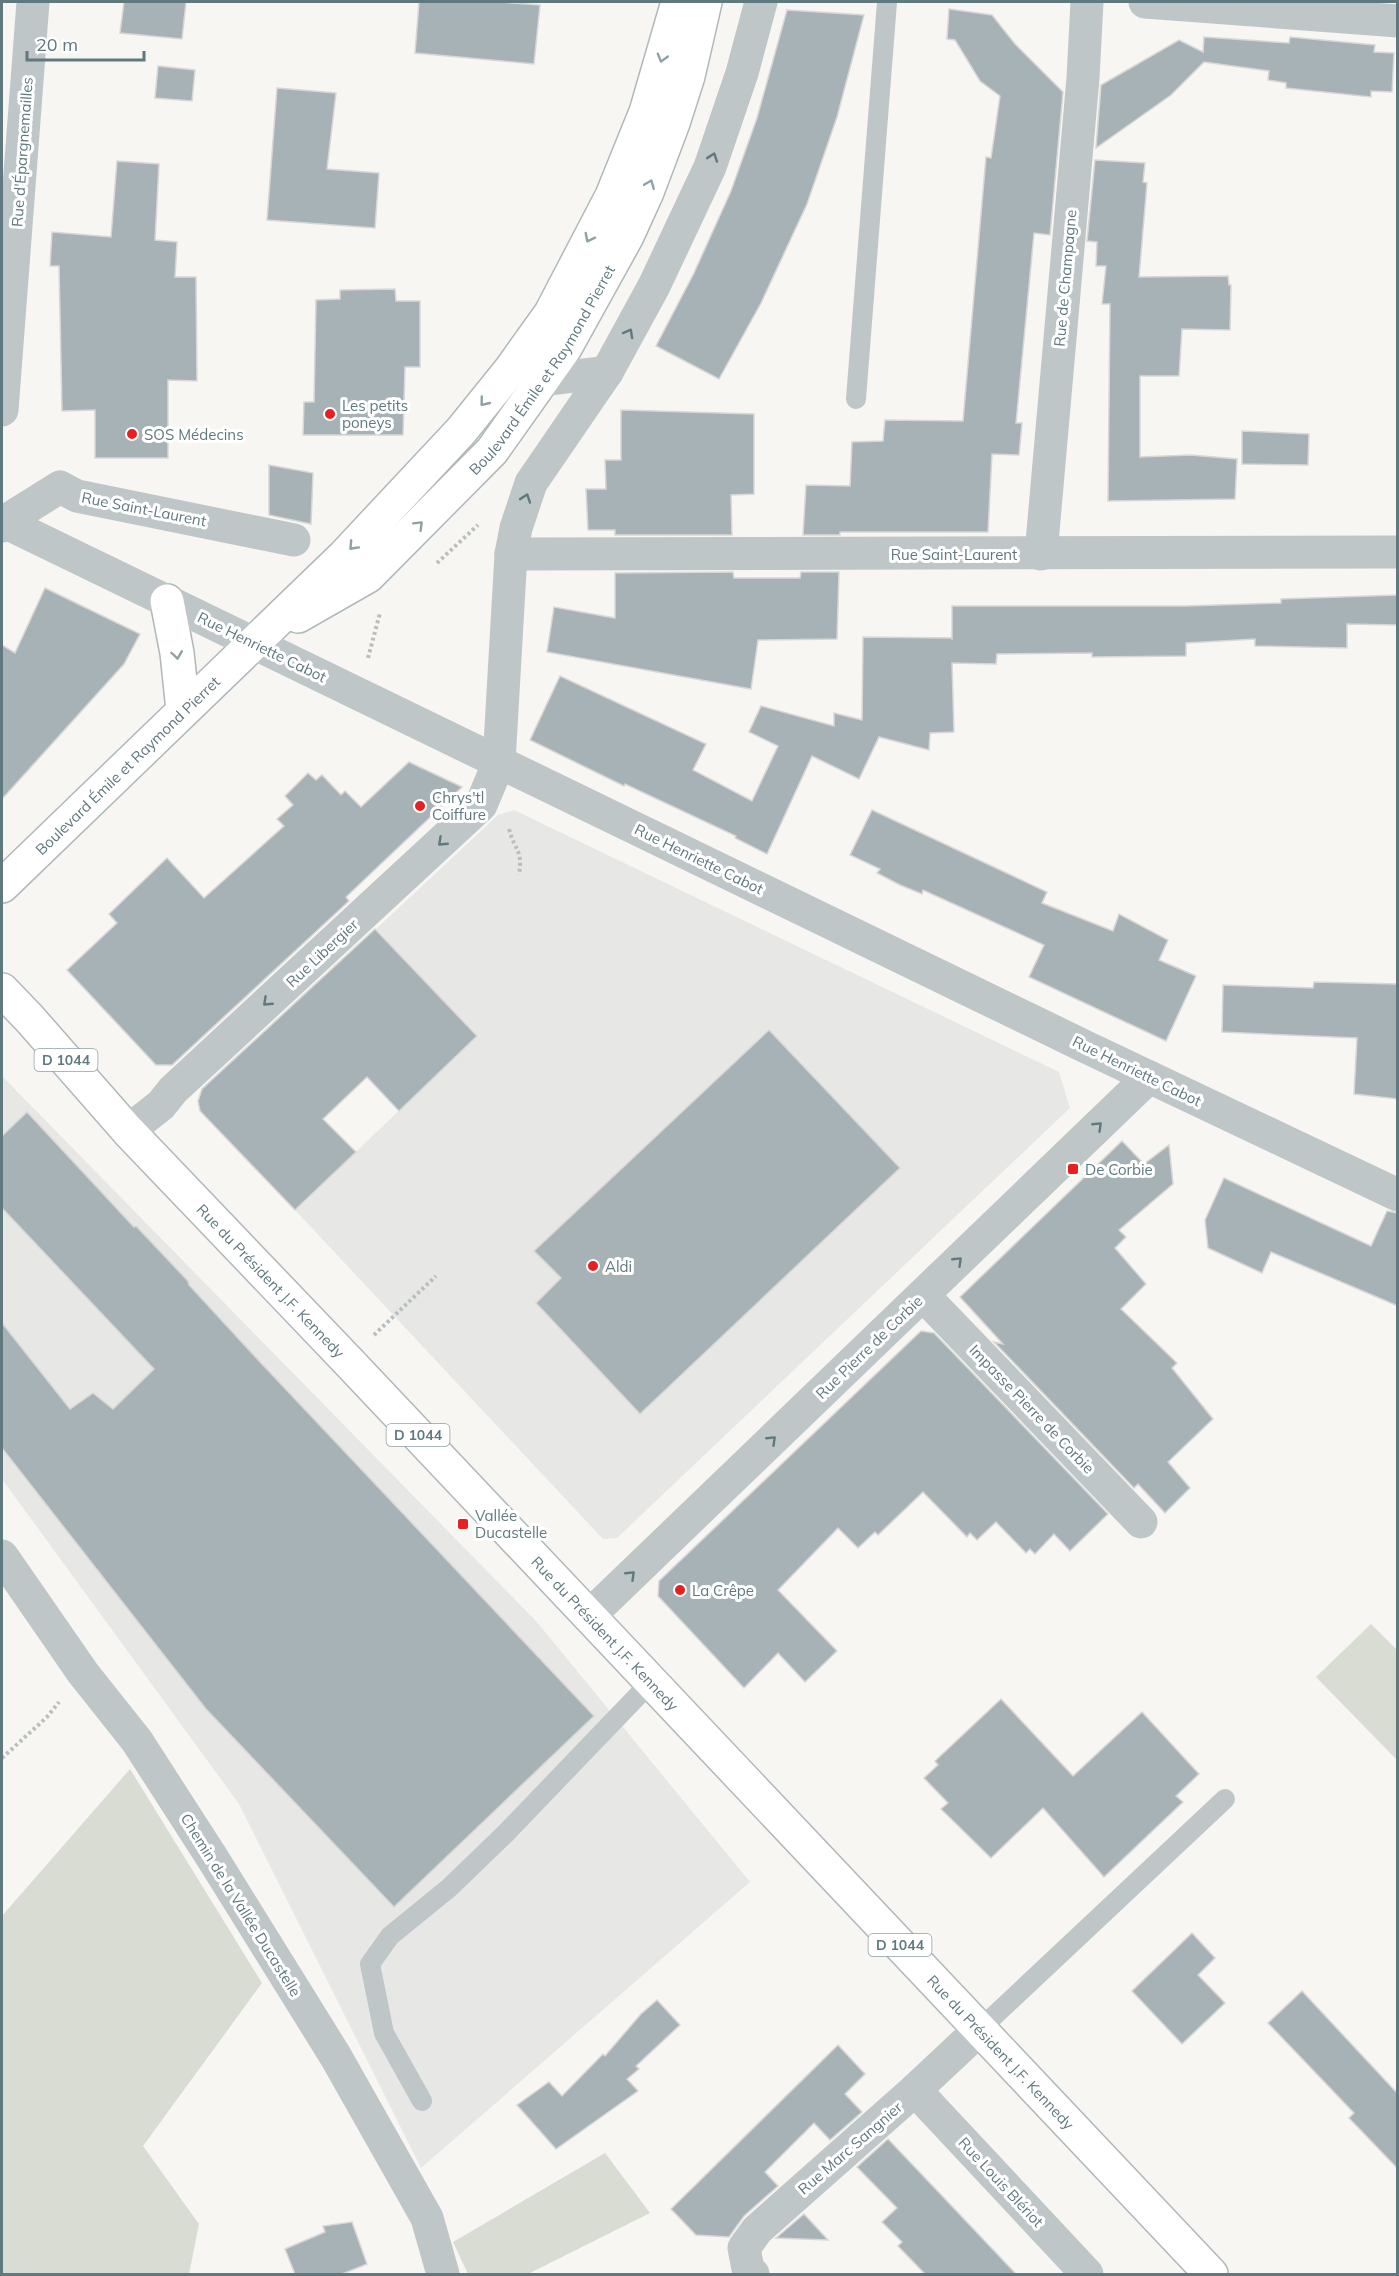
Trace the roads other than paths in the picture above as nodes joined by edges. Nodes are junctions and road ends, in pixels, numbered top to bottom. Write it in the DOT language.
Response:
graph roads {
  1 [pos="33,2"];
  2 [pos="678,2"];
  3 [pos="705,2"];
  4 [pos="761,2"];
  5 [pos="887,2"];
  6 [pos="1087,2"];
  7 [pos="1145,2"];
  8 [pos="1398,21"];
  9 [pos="608,372"];
  10 [pos="543,380"];
  11 [pos="856,399"];
  12 [pos="2,410"];
  13 [pos="2,521"];
  14 [pos="294,540"];
  15 [pos="513,541"];
  16 [pos="1398,552"];
  17 [pos="1041,554"];
  18 [pos="166,601"];
  19 [pos="253,643"];
  20 [pos="183,710"];
  21 [pos="499,762"];
  22 [pos="2,886"];
  23 [pos="7,1006"];
  24 [pos="1149,1077"];
  25 [pos="128,1131"];
  26 [pos="1398,1195"];
  27 [pos="923,1295"];
  28 [pos="1141,1522"];
  29 [pos="2,1556"];
  30 [pos="589,1616"];
  31 [pos="651,1682"];
  32 [pos="1225,1799"];
  33 [pos="979,2030"];
  34 [pos="915,2090"];
  35 [pos="422,2101"];
  36 [pos="443,2274"];
  37 [pos="753,2274"];
  38 [pos="1087,2274"];
  39 [pos="1210,2274"];
  1 -- 12 [label="street, Rue d'Épargnemailles"];
  2 -- 19 [label="main road, Boulevard Émile et Raymond Pierret, one-way"];
  10 -- 3 [label="main road, Boulevard Émile et Raymond Pierret, one-way"];
  9 -- 4 [label="street, one-way"];
  5 -- 11 [label="lane"];
  6 -- 17 [label="street, Rue de Champagne"];
  7 -- 8 [label="street"];
  9 -- 10 [label="street"];
  15 -- 9 [label="street, one-way"];
  19 -- 10 [label="main road, Boulevard Émile et Raymond Pierret, one-way"];
  13 -- 14 [label="street, Rue Saint-Laurent"];
  13 -- 18 [label="street, Rue Henriette Cabot"];
  15 -- 17 [label="street, Rue Saint-Laurent"];
  15 -- 21 [label="street, Rue Libergier"];
  16 -- 17 [label="street, Rue Saint-Laurent"];
  18 -- 19 [label="street, Rue Henriette Cabot"];
  18 -- 20 [label="main road, one-way"];
  19 -- 20 [label="main road, Boulevard Émile et Raymond Pierret"];
  19 -- 21 [label="street, Rue Henriette Cabot"];
  20 -- 22 [label="main road, Boulevard Émile et Raymond Pierret"];
  21 -- 24 [label="street, Rue Henriette Cabot"];
  21 -- 25 [label="street, Rue Libergier, one-way"];
  23 -- 25 [label="main road, Rue du Président J.F. Kennedy / D 1044"];
  24 -- 26 [label="street, Rue Henriette Cabot"];
  27 -- 24 [label="street, Rue Pierre de Corbie, one-way"];
  25 -- 30 [label="main road, Rue du Président J.F. Kennedy / D 1044"];
  27 -- 28 [label="street, Impasse Pierre de Corbie"];
  30 -- 27 [label="street, Rue Pierre de Corbie, one-way"];
  29 -- 36 [label="street, Chemin de la Vallée Ducastelle"];
  30 -- 31 [label="main road, Rue du Président J.F. Kennedy / D 1044"];
  31 -- 33 [label="main road, Rue du Président J.F. Kennedy / D 1044"];
  31 -- 35 [label="lane"];
  32 -- 33 [label="lane"];
  33 -- 34 [label="street, Rue Marc Sangnier"];
  33 -- 39 [label="main road, Rue du Président J.F. Kennedy / D 1044"];
  34 -- 37 [label="street, Rue Marc Sangnier"];
  34 -- 38 [label="street, Rue Louis Blériot"];
}
